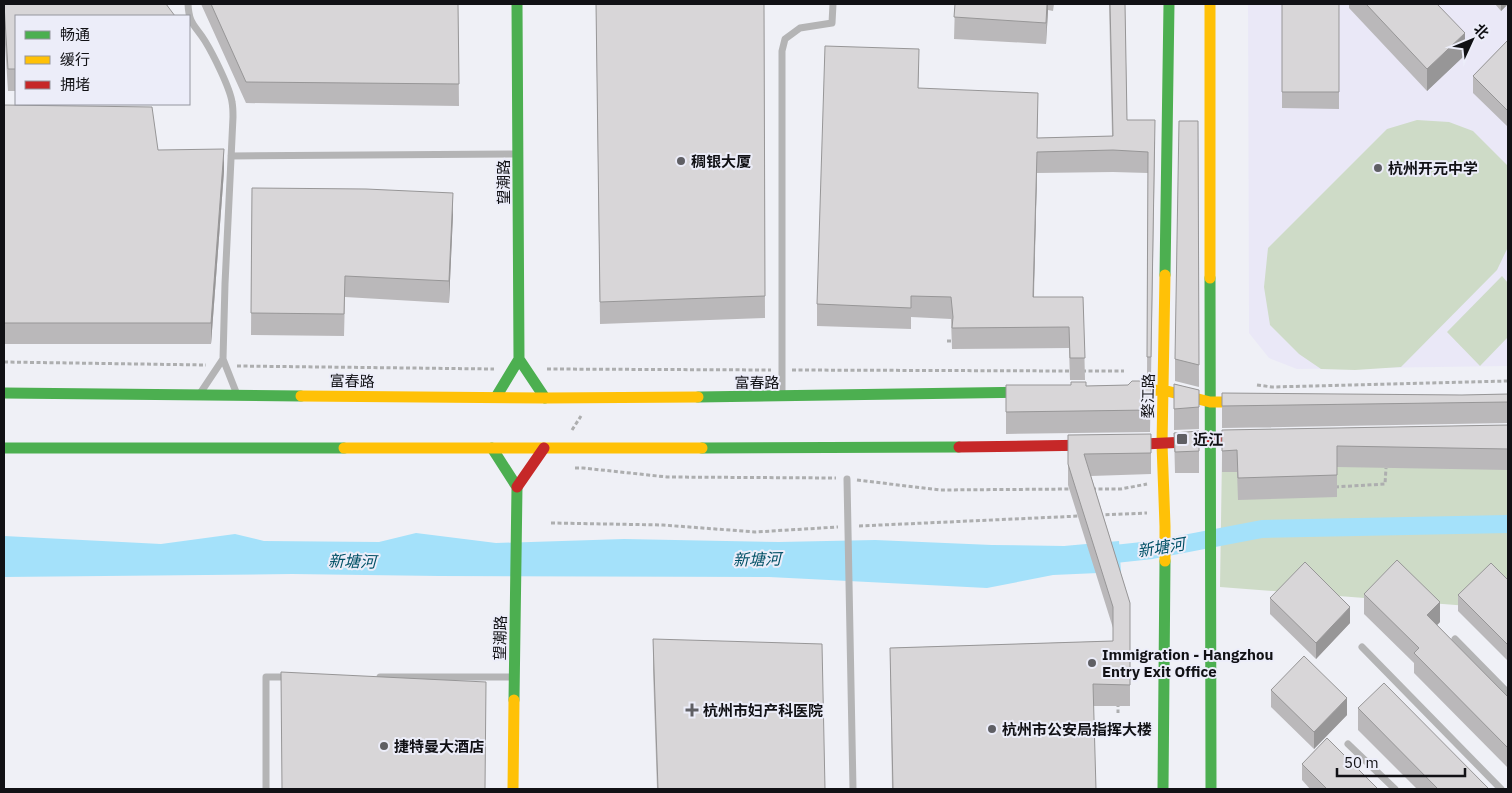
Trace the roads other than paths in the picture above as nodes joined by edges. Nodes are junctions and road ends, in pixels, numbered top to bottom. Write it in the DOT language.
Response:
graph roads {
  1 [pos="517,4"];
  2 [pos="833,4"];
  3 [pos="1169,4"];
  4 [pos="1210,4"];
  5 [pos="190,18"];
  6 [pos="518,154"];
  7 [pos="231,156"];
  8 [pos="223,359"];
  9 [pos="519,359"];
  10 [pos="1163,390"];
  11 [pos="1109,391"];
  12 [pos="1040,392"];
  13 [pos="4,393"];
  14 [pos="199,395"];
  15 [pos="238,395"];
  16 [pos="782,397"];
  17 [pos="496,398"];
  18 [pos="544,398"];
  19 [pos="1210,402"];
  20 [pos="1258,402"];
  21 [pos="1259,439"];
  22 [pos="1211,440"];
  23 [pos="1162,444"];
  24 [pos="4,448"];
  25 [pos="492,448"];
  26 [pos="544,448"];
  27 [pos="847,479"];
  28 [pos="517,487"];
  29 [pos="1455,639"];
  30 [pos="1362,647"];
  31 [pos="296,677"];
  32 [pos="376,677"];
  33 [pos="514,677"];
  34 [pos="1508,693"];
  35 [pos="1348,744"];
  36 [pos="266,789"];
  37 [pos="513,789"];
  38 [pos="853,789"];
  39 [pos="1163,789"];
  40 [pos="1211,789"];
  41 [pos="1395,789"];
  42 [pos="1501,789"];
  1 -- 6 [label="street, 望潮路"];
  2 -- 16 [label="lane"];
  3 -- 10 [label="street, 婺江路"];
  4 -- 19 [label="street"];
  5 -- 7 [label="lane"];
  6 -- 7 [label="lane"];
  6 -- 9 [label="street, 望潮路"];
  7 -- 8 [label="lane"];
  8 -- 14 [label="lane"];
  8 -- 15 [label="lane"];
  9 -- 17 [label="street"];
  9 -- 18 [label="street"];
  10 -- 11 [label="street"];
  10 -- 19 [label="street"];
  10 -- 23 [label="street, 婺江路"];
  12 -- 16 [label="street, 富春路"];
  13 -- 14 [label="street, 富春路"];
  14 -- 15 [label="street, 富春路"];
  15 -- 17 [label="street, 富春路"];
  16 -- 18 [label="street, 富春路"];
  17 -- 18 [label="street, 富春路"];
  19 -- 20 [label="street"];
  19 -- 22 [label="street"];
  21 -- 22 [label="street"];
  22 -- 23 [label="street"];
  22 -- 40 [label="street"];
  23 -- 26 [label="street"];
  23 -- 39 [label="street, 婺江路"];
  24 -- 25 [label="street"];
  25 -- 26 [label="street"];
  25 -- 28 [label="street"];
  26 -- 28 [label="street"];
  27 -- 38 [label="lane"];
  28 -- 33 [label="street, 望潮路"];
  29 -- 34 [label="lane"];
  30 -- 42 [label="lane"];
  31 -- 36 [label="lane"];
  32 -- 33 [label="lane"];
  33 -- 37 [label="street, 望潮路"];
  35 -- 41 [label="lane"];
}
